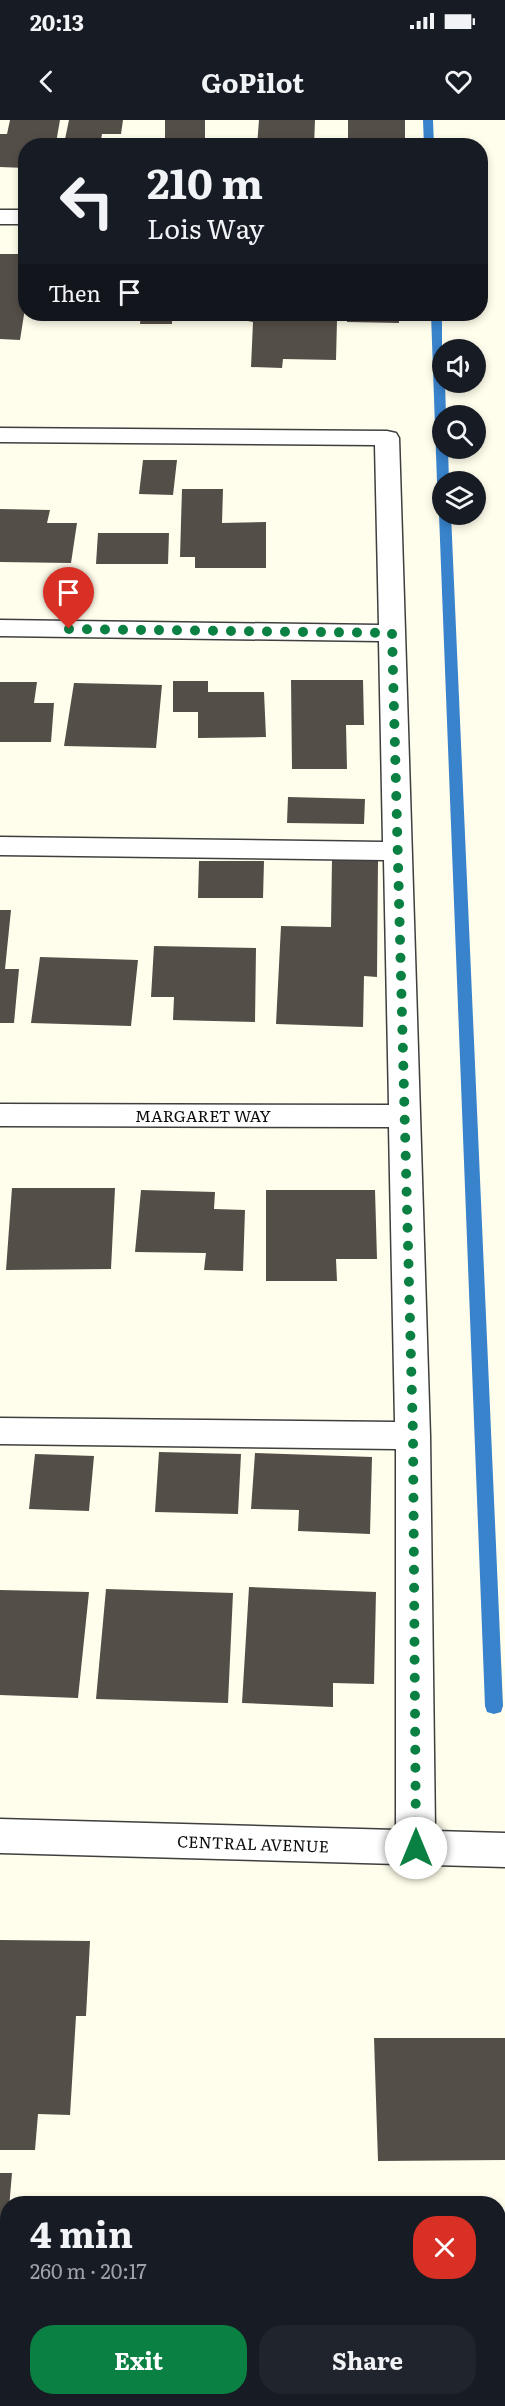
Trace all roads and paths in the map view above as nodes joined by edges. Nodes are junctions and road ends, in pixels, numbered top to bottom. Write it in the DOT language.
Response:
graph roads {
  1 [pos="0,217"];
  2 [pos="18,218"];
  3 [pos="0,435"];
  4 [pos="0,628"];
  5 [pos="392,633"];
  6 [pos="0,846"];
  7 [pos="398,851"];
  8 [pos="0,1115"];
  9 [pos="405,1116"];
  10 [pos="0,1431"];
  11 [pos="413,1436"];
  12 [pos="0,1836"];
  13 [pos="416,1848"];
  14 [pos="505,1850"];
  1 -- 2 [label="street"];
  3 -- 5 [label="street"];
  4 -- 5 [label="street"];
  5 -- 7 [label="street"];
  6 -- 7 [label="street"];
  7 -- 9 [label="street"];
  8 -- 9 [label="street, MARGARET WAY"];
  9 -- 11 [label="street"];
  10 -- 11 [label="street"];
  11 -- 13 [label="street"];
  12 -- 13 [label="street, CENTRAL AVENUE"];
  13 -- 14 [label="street, CENTRAL AVENUE"];
}
